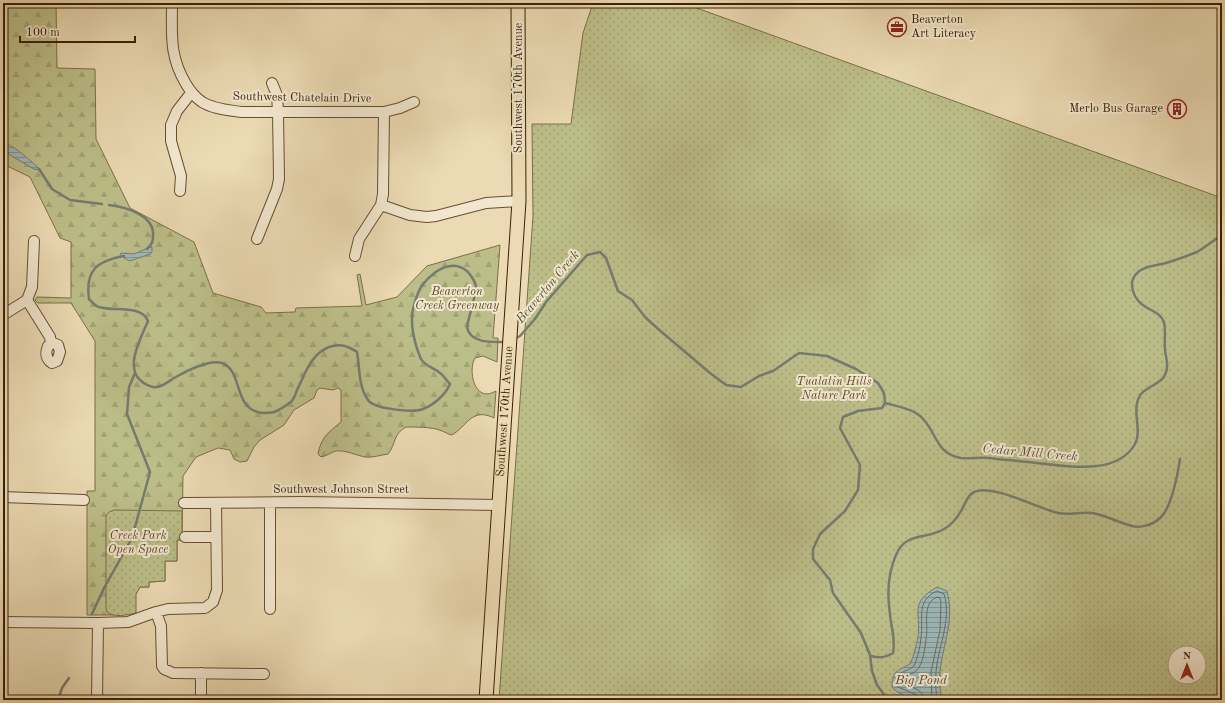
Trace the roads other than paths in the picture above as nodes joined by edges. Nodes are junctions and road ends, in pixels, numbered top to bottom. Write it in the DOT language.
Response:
graph roads {
  1 [pos="172,3"];
  2 [pos="518,3"];
  3 [pos="272,83"];
  4 [pos="191,93"];
  5 [pos="414,102"];
  6 [pos="278,111"];
  7 [pos="384,112"];
  8 [pos="180,191"];
  9 [pos="519,201"];
  10 [pos="381,205"];
  11 [pos="257,239"];
  12 [pos="34,242"];
  13 [pos="355,256"];
  14 [pos="27,300"];
  15 [pos="3,315"];
  16 [pos="51,343"];
  17 [pos="3,497"];
  18 [pos="84,500"];
  19 [pos="184,503"];
  20 [pos="216,503"];
  21 [pos="270,503"];
  22 [pos="499,505"];
  23 [pos="185,537"];
  24 [pos="216,537"];
  25 [pos="270,609"];
  26 [pos="156,612"];
  27 [pos="3,622"];
  28 [pos="98,623"];
  29 [pos="201,673"];
  30 [pos="264,674"];
  31 [pos="97,700"];
  32 [pos="201,700"];
  33 [pos="486,700"];
  1 -- 4 [label="street, Southwest Chatelain Drive"];
  2 -- 9 [label="main road, Southwest 170th Avenue"];
  3 -- 6 [label="street"];
  4 -- 6 [label="street, Southwest Chatelain Drive"];
  4 -- 8 [label="street"];
  5 -- 7 [label="street, Southwest Chatelain Drive"];
  6 -- 7 [label="street, Southwest Chatelain Drive"];
  6 -- 11 [label="street"];
  7 -- 10 [label="street"];
  9 -- 10 [label="street"];
  9 -- 22 [label="main road, Southwest 170th Avenue"];
  10 -- 13 [label="street"];
  12 -- 14 [label="street"];
  14 -- 15 [label="street"];
  14 -- 16 [label="street"];
  17 -- 18 [label="street"];
  19 -- 20 [label="street, Southwest Johnson Street"];
  20 -- 21 [label="street, Southwest Johnson Street"];
  20 -- 24 [label="street"];
  21 -- 22 [label="street, Southwest Johnson Street"];
  21 -- 25 [label="street"];
  22 -- 33 [label="main road, Southwest 170th Avenue"];
  23 -- 24 [label="street"];
  24 -- 26 [label="street"];
  26 -- 28 [label="street"];
  26 -- 29 [label="street"];
  27 -- 28 [label="street"];
  28 -- 31 [label="street"];
  29 -- 30 [label="street"];
  29 -- 32 [label="street"];
}
